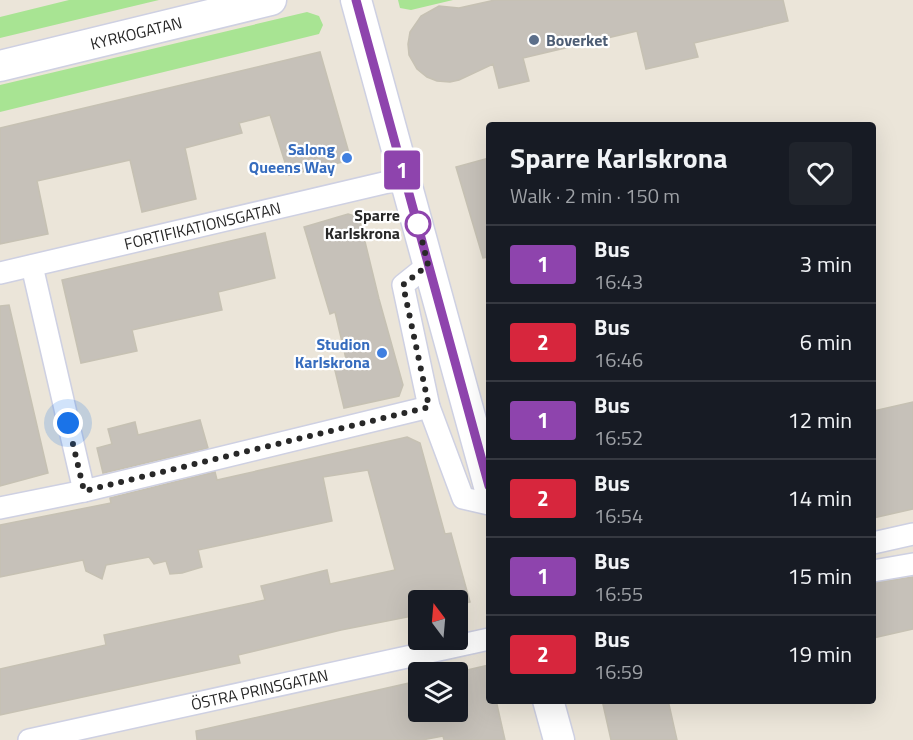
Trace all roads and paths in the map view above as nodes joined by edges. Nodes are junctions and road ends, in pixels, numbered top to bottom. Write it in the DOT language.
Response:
graph roads {
  1 [pos="271,0"];
  2 [pos="356,0"];
  3 [pos="0,66"];
  4 [pos="405,178"];
  5 [pos="428,265"];
  6 [pos="32,266"];
  7 [pos="0,273"];
  8 [pos="429,407"];
  9 [pos="486,475"];
  10 [pos="84,491"];
  11 [pos="486,503"];
  12 [pos="0,508"];
  13 [pos="913,534"];
  14 [pos="876,542"];
  15 [pos="913,564"];
  16 [pos="876,570"];
  17 [pos="486,640"];
  18 [pos="549,704"];
  19 [pos="29,740"];
  20 [pos="559,740"];
  1 -- 3 [label="street, KYRKOGATAN"];
  2 -- 4 [label="street"];
  4 -- 5 [label="street"];
  4 -- 6 [label="street, FORTIFIKATIONSGATAN"];
  5 -- 8 [label="street"];
  5 -- 9 [label="street"];
  6 -- 7 [label="street, FORTIFIKATIONSGATAN"];
  6 -- 10 [label="street"];
  8 -- 10 [label="street"];
  8 -- 11 [label="street"];
  10 -- 12 [label="street"];
  13 -- 14 [label="street"];
  15 -- 16 [label="street"];
  17 -- 19 [label="street, ÖSTRA PRINSGATAN"];
  18 -- 20 [label="street"];
}
